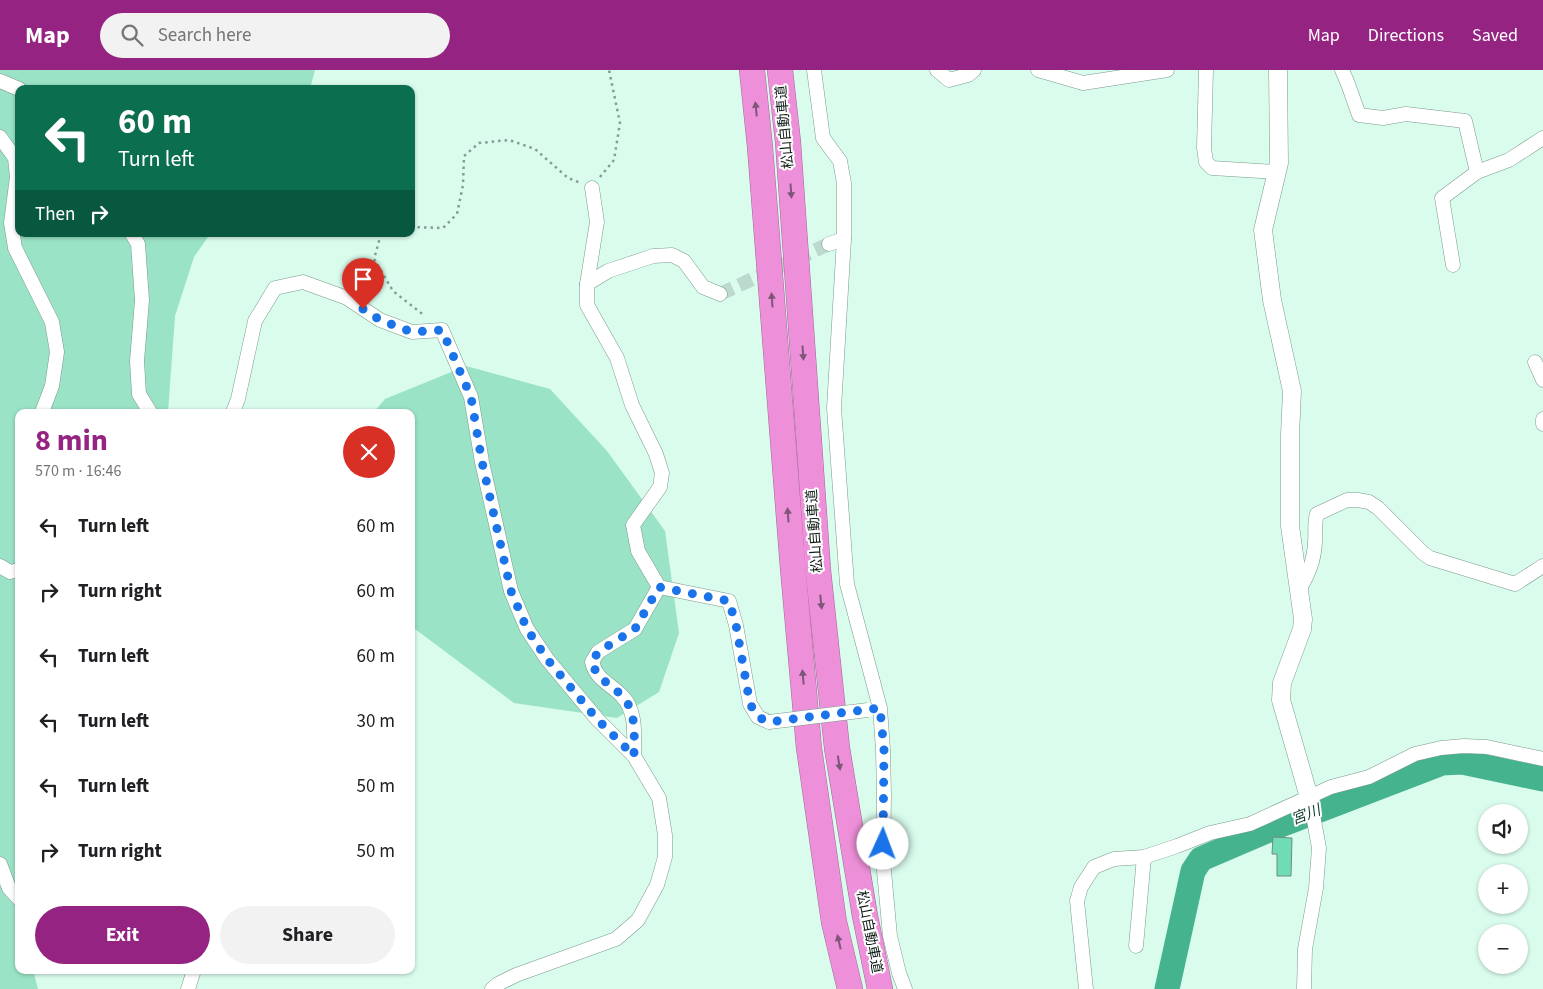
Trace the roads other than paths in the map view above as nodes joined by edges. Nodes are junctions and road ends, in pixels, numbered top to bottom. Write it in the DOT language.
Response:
graph roads {
  1 [pos="752,70"];
  2 [pos="780,70"];
  3 [pos="814,70"];
  4 [pos="937,70"];
  5 [pos="974,70"];
  6 [pos="1038,70"];
  7 [pos="1167,70"];
  8 [pos="1206,70"];
  9 [pos="1278,70"];
  10 [pos="1342,70"];
  11 [pos="0,81"];
  12 [pos="15,87"];
  13 [pos="0,137"];
  14 [pos="1543,138"];
  15 [pos="15,158"];
  16 [pos="1277,172"];
  17 [pos="1477,172"];
  18 [pos="592,188"];
  19 [pos="15,192"];
  20 [pos="134,237"];
  21 [pos="844,239"];
  22 [pos="829,244"];
  23 [pos="1453,265"];
  24 [pos="587,284"];
  25 [pos="720,294"];
  26 [pos="1535,362"];
  27 [pos="1543,380"];
  28 [pos="43,409"];
  29 [pos="148,409"];
  30 [pos="234,409"];
  31 [pos="1543,419"];
  32 [pos="1543,424"];
  33 [pos="0,566"];
  34 [pos="1543,566"];
  35 [pos="15,571"];
  36 [pos="659,587"];
  37 [pos="1299,590"];
  38 [pos="874,709"];
  39 [pos="634,756"];
  40 [pos="1543,759"];
  41 [pos="1311,807"];
  42 [pos="1144,857"];
  43 [pos="0,864"];
  44 [pos="15,895"];
  45 [pos="1136,946"];
  46 [pos="193,974"];
  47 [pos="188,989"];
  48 [pos="492,989"];
  49 [pos="850,989"];
  50 [pos="880,989"];
  51 [pos="905,989"];
  52 [pos="1086,989"];
  53 [pos="1304,989"];
  49 -- 1 [label="highway, 松山自動車道, one-way"];
  2 -- 50 [label="highway, 松山自動車道, one-way"];
  3 -- 21 [label="street"];
  4 -- 5 [label="street"];
  6 -- 7 [label="street"];
  8 -- 16 [label="street"];
  9 -- 16 [label="street"];
  10 -- 17 [label="street"];
  11 -- 12 [label="street"];
  13 -- 15 [label="street"];
  14 -- 17 [label="street"];
  16 -- 37 [label="street"];
  17 -- 23 [label="street"];
  18 -- 24 [label="street"];
  19 -- 28 [label="street"];
  20 -- 29 [label="street"];
  21 -- 22 [label="street"];
  21 -- 38 [label="street"];
  24 -- 25 [label="street"];
  24 -- 36 [label="street"];
  26 -- 27 [label="street"];
  30 -- 39 [label="street"];
  31 -- 32 [label="street"];
  33 -- 35 [label="street"];
  34 -- 37 [label="street"];
  36 -- 38 [label="street, bridge"];
  36 -- 39 [label="street"];
  37 -- 41 [label="street"];
  38 -- 51 [label="street"];
  39 -- 48 [label="street"];
  40 -- 41 [label="street"];
  41 -- 42 [label="street"];
  41 -- 53 [label="street"];
  42 -- 45 [label="street"];
  42 -- 52 [label="street"];
  43 -- 44 [label="street"];
  46 -- 47 [label="street"];
}
